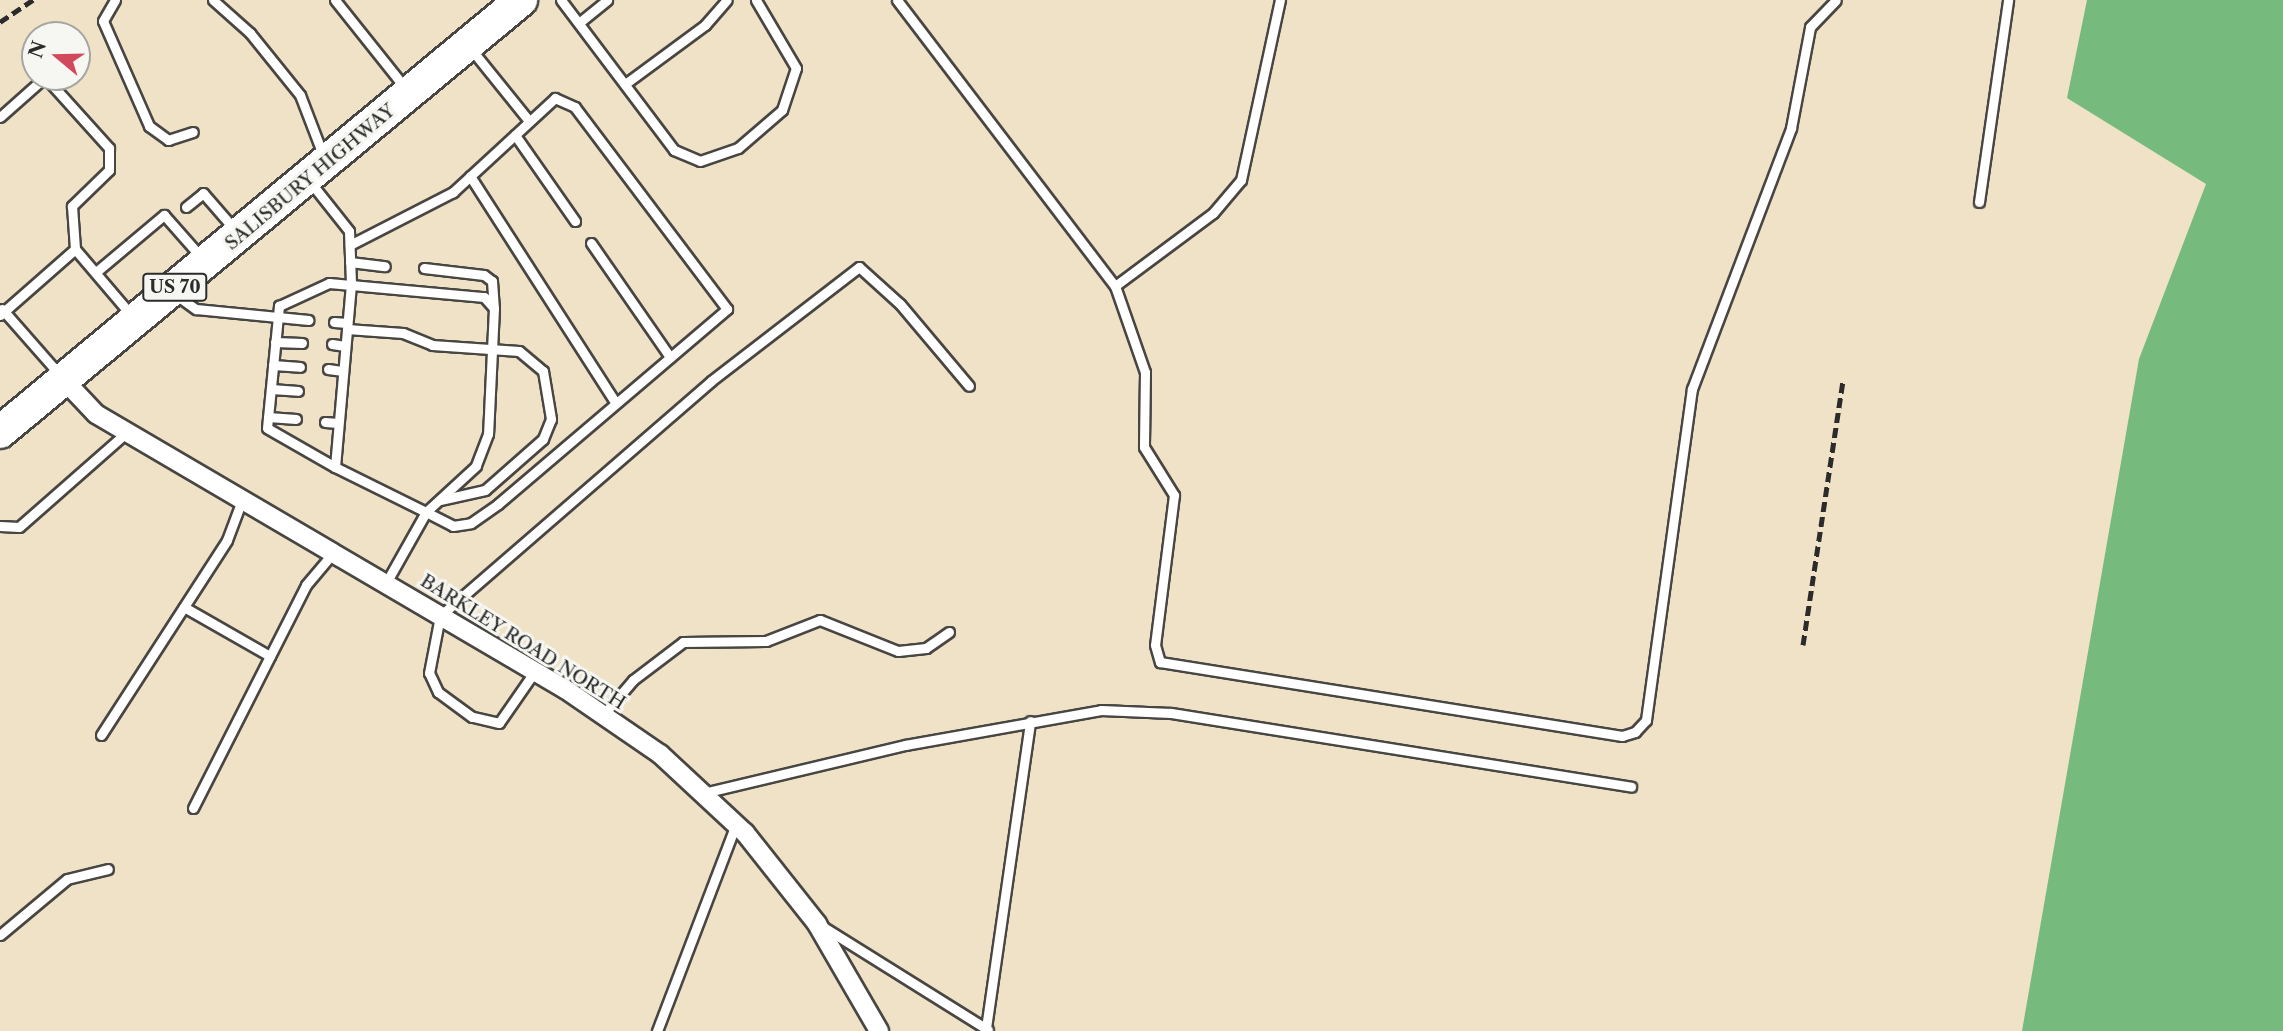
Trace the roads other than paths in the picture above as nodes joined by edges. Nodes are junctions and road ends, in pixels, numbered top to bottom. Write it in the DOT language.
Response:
graph roads {
  1 [pos="115,0"];
  2 [pos="213,0"];
  3 [pos="335,0"];
  4 [pos="521,0"];
  5 [pos="561,0"];
  6 [pos="607,0"];
  7 [pos="727,0"];
  8 [pos="757,0"];
  9 [pos="897,0"];
  10 [pos="1280,0"];
  11 [pos="1836,0"];
  12 [pos="2008,0"];
  13 [pos="580,22"];
  14 [pos="468,45"];
  15 [pos="625,84"];
  16 [pos="29,91"];
  17 [pos="58,91"];
  18 [pos="410,94"];
  19 [pos="0,117"];
  20 [pos="529,121"];
  21 [pos="193,132"];
  22 [pos="515,135"];
  23 [pos="318,171"];
  24 [pos="470,176"];
  25 [pos="1979,202"];
  26 [pos="186,207"];
  27 [pos="575,221"];
  28 [pos="240,235"];
  29 [pos="591,243"];
  30 [pos="349,245"];
  31 [pos="75,249"];
  32 [pos="206,262"];
  33 [pos="350,262"];
  34 [pos="385,266"];
  35 [pos="425,268"];
  36 [pos="96,272"];
  37 [pos="351,284"];
  38 [pos="1115,286"];
  39 [pos="170,291"];
  40 [pos="494,308"];
  41 [pos="1,311"];
  42 [pos="277,318"];
  43 [pos="136,320"];
  44 [pos="308,320"];
  45 [pos="334,322"];
  46 [pos="347,326"];
  47 [pos="275,342"];
  48 [pos="302,343"];
  49 [pos="332,344"];
  50 [pos="345,345"];
  51 [pos="492,349"];
  52 [pos="670,357"];
  53 [pos="273,365"];
  54 [pos="300,367"];
  55 [pos="328,369"];
  56 [pos="343,371"];
  57 [pos="63,379"];
  58 [pos="969,386"];
  59 [pos="271,389"];
  60 [pos="298,391"];
  61 [pos="328,394"];
  62 [pos="341,395"];
  63 [pos="616,403"];
  64 [pos="268,417"];
  65 [pos="296,419"];
  66 [pos="325,422"];
  67 [pos="338,424"];
  68 [pos="0,432"];
  69 [pos="127,432"];
  70 [pos="335,467"];
  71 [pos="243,500"];
  72 [pos="440,500"];
  73 [pos="426,512"];
  74 [pos="0,526"];
  75 [pos="333,553"];
  76 [pos="386,583"];
  77 [pos="184,607"];
  78 [pos="440,615"];
  79 [pos="949,632"];
  80 [pos="270,656"];
  81 [pos="534,671"];
  82 [pos="603,715"];
  83 [pos="1030,721"];
  84 [pos="101,735"];
  85 [pos="1631,787"];
  86 [pos="703,793"];
  87 [pos="192,808"];
  88 [pos="736,824"];
  89 [pos="108,869"];
  90 [pos="817,924"];
  91 [pos="0,935"];
  92 [pos="988,1030"];
  93 [pos="657,1031"];
  94 [pos="879,1031"];
  1 -- 21 [label="lane"];
  2 -- 23 [label="lane"];
  3 -- 18 [label="lane"];
  4 -- 14 [label="highway, SALISBURY HIGHWAY / US 70"];
  5 -- 13 [label="lane"];
  6 -- 13 [label="lane"];
  7 -- 15 [label="lane"];
  8 -- 15 [label="lane"];
  9 -- 38 [label="lane"];
  10 -- 38 [label="lane"];
  11 -- 38 [label="lane"];
  12 -- 25 [label="lane"];
  13 -- 15 [label="lane"];
  14 -- 18 [label="highway, SALISBURY HIGHWAY / US 70"];
  14 -- 20 [label="lane"];
  16 -- 19 [label="lane"];
  17 -- 31 [label="lane"];
  18 -- 23 [label="highway, SALISBURY HIGHWAY / US 70"];
  20 -- 22 [label="lane"];
  20 -- 52 [label="lane"];
  22 -- 24 [label="lane"];
  22 -- 27 [label="lane"];
  23 -- 28 [label="highway, SALISBURY HIGHWAY / US 70"];
  23 -- 30 [label="lane"];
  24 -- 30 [label="lane"];
  24 -- 63 [label="lane"];
  26 -- 28 [label="lane"];
  28 -- 32 [label="highway, SALISBURY HIGHWAY / US 70"];
  29 -- 52 [label="lane"];
  30 -- 33 [label="lane"];
  31 -- 36 [label="lane"];
  31 -- 41 [label="lane"];
  32 -- 36 [label="lane"];
  32 -- 39 [label="highway, SALISBURY HIGHWAY / US 70"];
  33 -- 34 [label="lane"];
  33 -- 37 [label="lane"];
  35 -- 40 [label="lane"];
  36 -- 43 [label="lane"];
  37 -- 40 [label="lane"];
  37 -- 42 [label="lane"];
  37 -- 46 [label="lane"];
  39 -- 42 [label="lane"];
  39 -- 43 [label="highway, SALISBURY HIGHWAY / US 70"];
  40 -- 51 [label="lane"];
  41 -- 57 [label="lane"];
  42 -- 44 [label="lane"];
  42 -- 47 [label="lane"];
  43 -- 57 [label="highway, SALISBURY HIGHWAY / US 70"];
  45 -- 46 [label="lane"];
  46 -- 50 [label="lane"];
  46 -- 51 [label="lane"];
  47 -- 48 [label="lane"];
  47 -- 53 [label="lane"];
  49 -- 50 [label="lane"];
  50 -- 56 [label="lane"];
  51 -- 72 [label="lane"];
  51 -- 72 [label="lane"];
  52 -- 63 [label="lane"];
  53 -- 54 [label="lane"];
  53 -- 59 [label="lane"];
  55 -- 56 [label="lane"];
  56 -- 62 [label="lane"];
  57 -- 68 [label="highway, SALISBURY HIGHWAY / US 70"];
  57 -- 69 [label="street, BARKLEY ROAD NORTH"];
  58 -- 78 [label="lane"];
  59 -- 60 [label="lane"];
  59 -- 64 [label="lane"];
  61 -- 62 [label="lane"];
  62 -- 67 [label="lane"];
  63 -- 73 [label="lane"];
  64 -- 65 [label="lane"];
  64 -- 70 [label="lane"];
  66 -- 67 [label="lane"];
  67 -- 70 [label="lane"];
  69 -- 71 [label="street, BARKLEY ROAD NORTH"];
  69 -- 74 [label="lane"];
  70 -- 73 [label="lane"];
  71 -- 75 [label="street, BARKLEY ROAD NORTH"];
  71 -- 77 [label="lane"];
  72 -- 73 [label="lane"];
  73 -- 76 [label="lane"];
  75 -- 76 [label="street, BARKLEY ROAD NORTH"];
  75 -- 80 [label="lane"];
  76 -- 78 [label="street, BARKLEY ROAD NORTH"];
  77 -- 80 [label="lane"];
  77 -- 84 [label="lane"];
  78 -- 81 [label="street, BARKLEY ROAD NORTH"];
  78 -- 81 [label="lane"];
  79 -- 82 [label="lane"];
  80 -- 87 [label="lane"];
  81 -- 82 [label="street, BARKLEY ROAD NORTH"];
  82 -- 86 [label="street, BARKLEY ROAD NORTH"];
  83 -- 85 [label="lane"];
  83 -- 86 [label="lane"];
  83 -- 92 [label="lane"];
  86 -- 88 [label="street, BARKLEY ROAD NORTH"];
  88 -- 90 [label="street, BARKLEY ROAD NORTH"];
  88 -- 93 [label="lane"];
  89 -- 91 [label="lane"];
  90 -- 92 [label="lane"];
  90 -- 94 [label="street, BARKLEY ROAD NORTH"];
}
